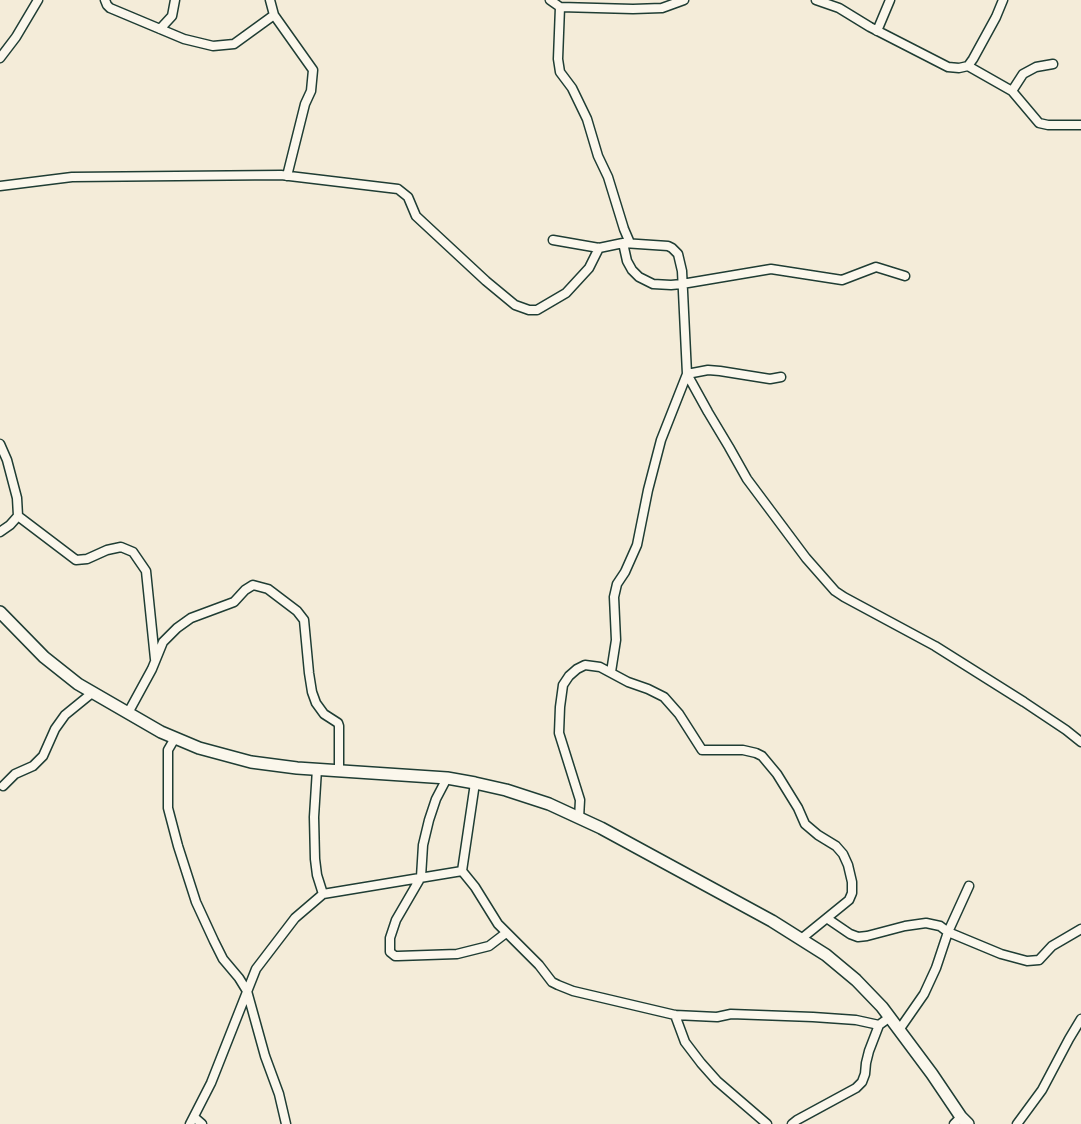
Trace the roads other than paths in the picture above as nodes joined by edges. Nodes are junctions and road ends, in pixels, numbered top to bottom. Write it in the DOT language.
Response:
graph roads {
  1 [pos="38,0"];
  2 [pos="105,0"];
  3 [pos="175,0"];
  4 [pos="270,0"];
  5 [pos="550,0"];
  6 [pos="684,0"];
  7 [pos="816,0"];
  8 [pos="890,0"];
  9 [pos="1003,0"];
  10 [pos="560,6"];
  11 [pos="274,15"];
  12 [pos="160,28"];
  13 [pos="876,31"];
  14 [pos="0,58"];
  15 [pos="1053,64"];
  16 [pos="968,66"];
  17 [pos="1012,91"];
  18 [pos="1081,125"];
  19 [pos="287,176"];
  20 [pos="0,186"];
  21 [pos="553,240"];
  22 [pos="627,243"];
  23 [pos="599,248"];
  24 [pos="905,276"];
  25 [pos="682,284"];
  26 [pos="687,374"];
  27 [pos="781,378"];
  28 [pos="0,444"];
  29 [pos="18,516"];
  30 [pos="0,532"];
  31 [pos="0,612"];
  32 [pos="155,660"];
  33 [pos="611,672"];
  34 [pos="92,693"];
  35 [pos="128,713"];
  36 [pos="175,738"];
  37 [pos="1081,742"];
  38 [pos="317,769"];
  39 [pos="339,771"];
  40 [pos="447,778"];
  41 [pos="475,783"];
  42 [pos="3,786"];
  43 [pos="579,818"];
  44 [pos="462,871"];
  45 [pos="421,877"];
  46 [pos="969,886"];
  47 [pos="323,894"];
  48 [pos="828,919"];
  49 [pos="1081,929"];
  50 [pos="506,932"];
  51 [pos="948,932"];
  52 [pos="801,939"];
  53 [pos="247,991"];
  54 [pos="675,1015"];
  55 [pos="890,1017"];
  56 [pos="1081,1019"];
  57 [pos="879,1025"];
  58 [pos="899,1030"];
  59 [pos="192,1120"];
  60 [pos="961,1122"];
  61 [pos="202,1124"];
  62 [pos="286,1124"];
  63 [pos="767,1124"];
  64 [pos="792,1124"];
  65 [pos="1017,1124"];
  1 -- 14 [label="street"];
  2 -- 12 [label="street"];
  3 -- 12 [label="street"];
  4 -- 11 [label="street"];
  5 -- 10 [label="street"];
  6 -- 10 [label="street"];
  7 -- 13 [label="street"];
  8 -- 13 [label="street"];
  9 -- 16 [label="street"];
  10 -- 22 [label="street"];
  11 -- 12 [label="street"];
  11 -- 19 [label="street"];
  13 -- 16 [label="street"];
  15 -- 17 [label="street"];
  16 -- 17 [label="street"];
  17 -- 18 [label="street"];
  19 -- 20 [label="street"];
  19 -- 23 [label="street"];
  21 -- 23 [label="street"];
  22 -- 23 [label="street"];
  22 -- 25 [label="street"];
  22 -- 25 [label="street"];
  24 -- 25 [label="street"];
  25 -- 26 [label="street"];
  26 -- 27 [label="street"];
  26 -- 33 [label="street"];
  26 -- 37 [label="street"];
  28 -- 29 [label="street"];
  29 -- 30 [label="street"];
  29 -- 32 [label="street"];
  31 -- 34 [label="main road"];
  32 -- 35 [label="street"];
  32 -- 39 [label="street"];
  33 -- 43 [label="street"];
  33 -- 48 [label="street"];
  34 -- 35 [label="main road"];
  34 -- 42 [label="street"];
  35 -- 36 [label="main road"];
  36 -- 38 [label="main road"];
  36 -- 53 [label="street"];
  38 -- 39 [label="main road"];
  38 -- 47 [label="street"];
  39 -- 40 [label="main road"];
  40 -- 41 [label="main road"];
  40 -- 45 [label="street"];
  41 -- 43 [label="main road"];
  41 -- 44 [label="street"];
  43 -- 52 [label="main road"];
  44 -- 45 [label="street"];
  44 -- 50 [label="street"];
  45 -- 47 [label="street"];
  45 -- 50 [label="street"];
  46 -- 51 [label="street"];
  47 -- 53 [label="street"];
  48 -- 51 [label="street"];
  48 -- 52 [label="street"];
  49 -- 51 [label="street"];
  50 -- 54 [label="street"];
  51 -- 58 [label="street"];
  52 -- 55 [label="main road"];
  53 -- 59 [label="street"];
  53 -- 62 [label="street"];
  54 -- 57 [label="street"];
  54 -- 63 [label="street"];
  55 -- 57 [label="street"];
  55 -- 58 [label="main road"];
  56 -- 65 [label="street"];
  57 -- 64 [label="street"];
  58 -- 60 [label="main road"];
  59 -- 61 [label="street"];
}
